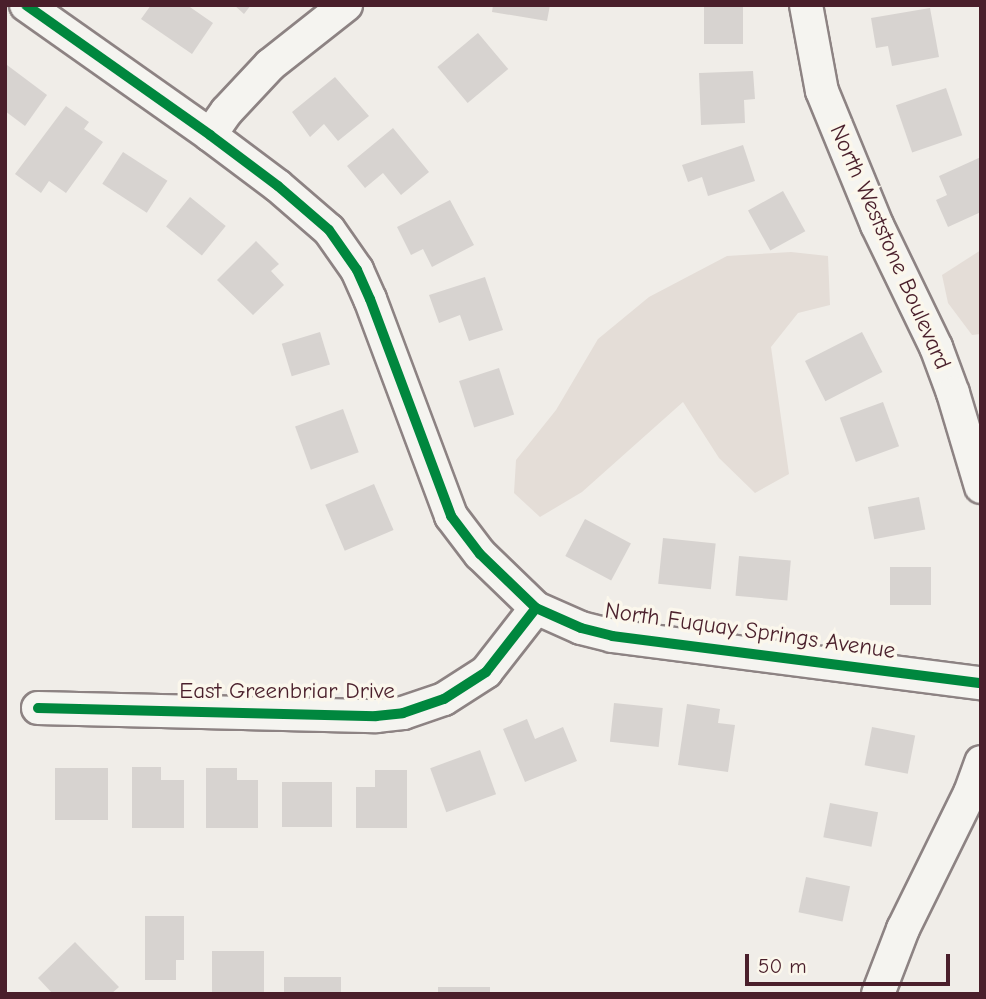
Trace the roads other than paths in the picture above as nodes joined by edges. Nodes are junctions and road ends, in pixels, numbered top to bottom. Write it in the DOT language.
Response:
graph roads {
  1 [pos="26,5"];
  2 [pos="346,5"];
  3 [pos="806,5"];
  4 [pos="210,135"];
  5 [pos="981,486"];
  6 [pos="536,608"];
  7 [pos="981,683"];
  8 [pos="38,708"];
  9 [pos="981,762"];
  10 [pos="878,994"];
  1 -- 4 [label="street, North Fuquay Springs Avenue"];
  2 -- 4 [label="street"];
  3 -- 5 [label="street, North Weststone Boulevard"];
  4 -- 6 [label="street, North Fuquay Springs Avenue"];
  6 -- 7 [label="street, North Fuquay Springs Avenue"];
  6 -- 8 [label="street, East Greenbriar Drive"];
  9 -- 10 [label="street"];
}
